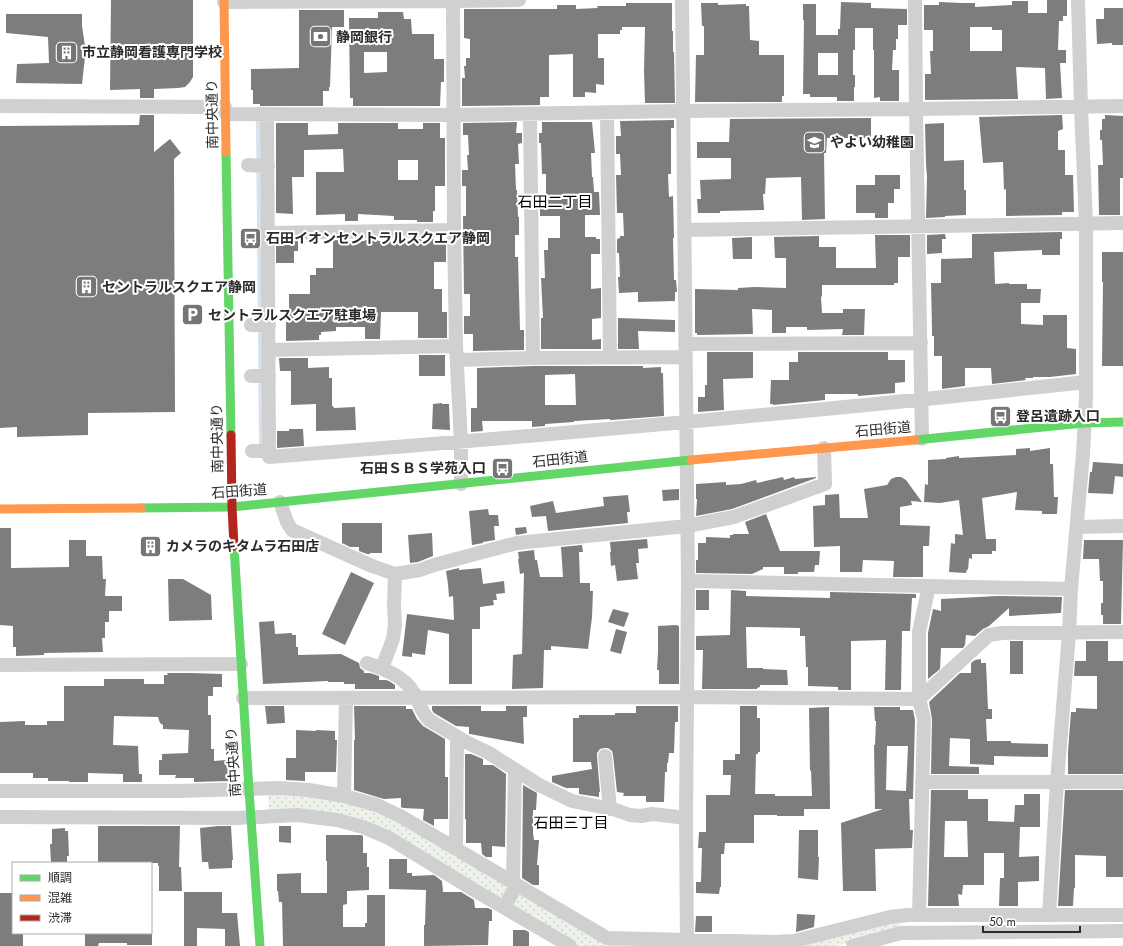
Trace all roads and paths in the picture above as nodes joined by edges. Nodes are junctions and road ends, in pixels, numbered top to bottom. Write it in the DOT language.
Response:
graph roads {
  1 [pos="519,0"];
  2 [pos="682,0"];
  3 [pos="915,0"];
  4 [pos="1078,0"];
  5 [pos="224,1"];
  6 [pos="453,1"];
  7 [pos="0,106"];
  8 [pos="1123,106"];
  9 [pos="1081,107"];
  10 [pos="916,109"];
  11 [pos="226,110"];
  12 [pos="682,111"];
  13 [pos="607,112"];
  14 [pos="530,114"];
  15 [pos="267,115"];
  16 [pos="454,115"];
  17 [pos="248,166"];
  18 [pos="268,166"];
  19 [pos="1123,223"];
  20 [pos="1086,224"];
  21 [pos="919,226"];
  22 [pos="454,230"];
  23 [pos="684,230"];
  24 [pos="268,233"];
  25 [pos="251,325"];
  26 [pos="269,325"];
  27 [pos="920,343"];
  28 [pos="269,350"];
  29 [pos="685,350"];
  30 [pos="457,353"];
  31 [pos="610,357"];
  32 [pos="533,358"];
  33 [pos="251,376"];
  34 [pos="269,376"];
  35 [pos="1086,382"];
  36 [pos="921,400"];
  37 [pos="686,422"];
  38 [pos="1123,422"];
  39 [pos="1084,423"];
  40 [pos="922,440"];
  41 [pos="461,443"];
  42 [pos="824,448"];
  43 [pos="252,451"];
  44 [pos="269,451"];
  45 [pos="686,460"];
  46 [pos="461,484"];
  47 [pos="280,502"];
  48 [pos="232,507"];
  49 [pos="0,509"];
  50 [pos="687,526"];
  51 [pos="1123,526"];
  52 [pos="1077,527"];
  53 [pos="395,574"];
  54 [pos="688,581"];
  55 [pos="929,586"];
  56 [pos="1071,589"];
  57 [pos="1123,632"];
  58 [pos="1069,633"];
  59 [pos="367,663"];
  60 [pos="241,664"];
  61 [pos="0,665"];
  62 [pos="382,668"];
  63 [pos="687,697"];
  64 [pos="243,698"];
  65 [pos="346,698"];
  66 [pos="416,698"];
  67 [pos="919,699"];
  68 [pos="457,736"];
  69 [pos="605,756"];
  70 [pos="515,770"];
  71 [pos="922,782"];
  72 [pos="1057,782"];
  73 [pos="1123,782"];
  74 [pos="249,790"];
  75 [pos="0,791"];
  76 [pos="344,796"];
  77 [pos="610,809"];
  78 [pos="251,816"];
  79 [pos="0,817"];
  80 [pos="686,817"];
  81 [pos="456,849"];
  82 [pos="515,883"];
  83 [pos="504,908"];
  84 [pos="917,915"];
  85 [pos="1049,915"];
  86 [pos="1123,915"];
  87 [pos="1123,931"];
  88 [pos="914,933"];
  89 [pos="687,943"];
  90 [pos="260,946"];
  91 [pos="570,946"];
  92 [pos="854,946"];
  1 -- 6 [label="street"];
  2 -- 12 [label="street"];
  3 -- 10 [label="street"];
  4 -- 9 [label="street"];
  5 -- 6 [label="street"];
  5 -- 11 [label="street, 南中央通り"];
  6 -- 16 [label="street"];
  7 -- 11 [label="street"];
  8 -- 9 [label="street"];
  9 -- 10 [label="street"];
  9 -- 20 [label="street"];
  10 -- 12 [label="street"];
  10 -- 21 [label="street"];
  11 -- 15 [label="street"];
  11 -- 48 [label="street, 南中央通り"];
  12 -- 13 [label="street"];
  12 -- 23 [label="street"];
  13 -- 14 [label="street"];
  13 -- 31 [label="street"];
  14 -- 16 [label="street"];
  14 -- 32 [label="street"];
  15 -- 16 [label="street"];
  15 -- 18 [label="street"];
  16 -- 22 [label="street"];
  17 -- 18 [label="street"];
  18 -- 24 [label="street"];
  19 -- 20 [label="street"];
  20 -- 21 [label="street"];
  20 -- 35 [label="street"];
  21 -- 23 [label="street"];
  21 -- 27 [label="street"];
  22 -- 24 [label="street"];
  22 -- 30 [label="street"];
  23 -- 29 [label="street"];
  24 -- 26 [label="street"];
  25 -- 26 [label="street"];
  26 -- 28 [label="street"];
  27 -- 29 [label="street"];
  27 -- 36 [label="street"];
  28 -- 30 [label="street"];
  28 -- 34 [label="street"];
  29 -- 31 [label="street"];
  29 -- 37 [label="street"];
  30 -- 32 [label="street"];
  30 -- 41 [label="street"];
  31 -- 32 [label="street"];
  33 -- 34 [label="street"];
  34 -- 44 [label="street"];
  35 -- 36 [label="street"];
  35 -- 39 [label="street"];
  36 -- 37 [label="street"];
  36 -- 40 [label="street"];
  37 -- 41 [label="street"];
  37 -- 45 [label="street"];
  38 -- 39 [label="street, 石田街道"];
  39 -- 40 [label="street, 石田街道"];
  39 -- 52 [label="street"];
  40 -- 42 [label="street, 石田街道"];
  41 -- 44 [label="street"];
  41 -- 46 [label="street"];
  42 -- 45 [label="street, 石田街道"];
  42 -- 50 [label="street"];
  43 -- 44 [label="street"];
  45 -- 46 [label="street, 石田街道"];
  45 -- 50 [label="street"];
  46 -- 47 [label="street, 石田街道"];
  47 -- 48 [label="street, 石田街道"];
  47 -- 53 [label="street"];
  48 -- 49 [label="street, 石田街道"];
  48 -- 60 [label="street, 南中央通り"];
  50 -- 53 [label="street"];
  50 -- 54 [label="street"];
  51 -- 52 [label="street"];
  52 -- 56 [label="street"];
  53 -- 62 [label="street"];
  54 -- 55 [label="street"];
  54 -- 63 [label="street"];
  55 -- 56 [label="street"];
  55 -- 67 [label="street"];
  56 -- 58 [label="street"];
  57 -- 58 [label="street"];
  58 -- 67 [label="street"];
  58 -- 72 [label="street"];
  59 -- 62 [label="street"];
  60 -- 61 [label="street"];
  60 -- 64 [label="street, 南中央通り"];
  62 -- 66 [label="street"];
  63 -- 66 [label="street"];
  63 -- 67 [label="street"];
  63 -- 80 [label="street"];
  64 -- 65 [label="street"];
  64 -- 74 [label="street, 南中央通り"];
  65 -- 66 [label="street"];
  65 -- 76 [label="street"];
  66 -- 68 [label="street"];
  67 -- 71 [label="street"];
  68 -- 70 [label="street"];
  68 -- 81 [label="street"];
  69 -- 77 [label="street"];
  70 -- 77 [label="street"];
  70 -- 82 [label="street"];
  71 -- 72 [label="street"];
  71 -- 84 [label="street"];
  72 -- 73 [label="street"];
  72 -- 85 [label="street"];
  74 -- 75 [label="street"];
  74 -- 76 [label="street"];
  74 -- 78 [label="street, 南中央通り"];
  76 -- 81 [label="street"];
  77 -- 80 [label="street"];
  78 -- 79 [label="street"];
  78 -- 83 [label="street"];
  78 -- 90 [label="street, 南中央通り"];
  80 -- 89 [label="street"];
  81 -- 82 [label="street"];
  82 -- 83 [label="street"];
  82 -- 89 [label="street"];
  83 -- 91 [label="street"];
  84 -- 85 [label="street"];
  84 -- 88 [label="street"];
  84 -- 89 [label="street"];
  85 -- 86 [label="street"];
  87 -- 88 [label="street"];
  88 -- 92 [label="street"];
}
